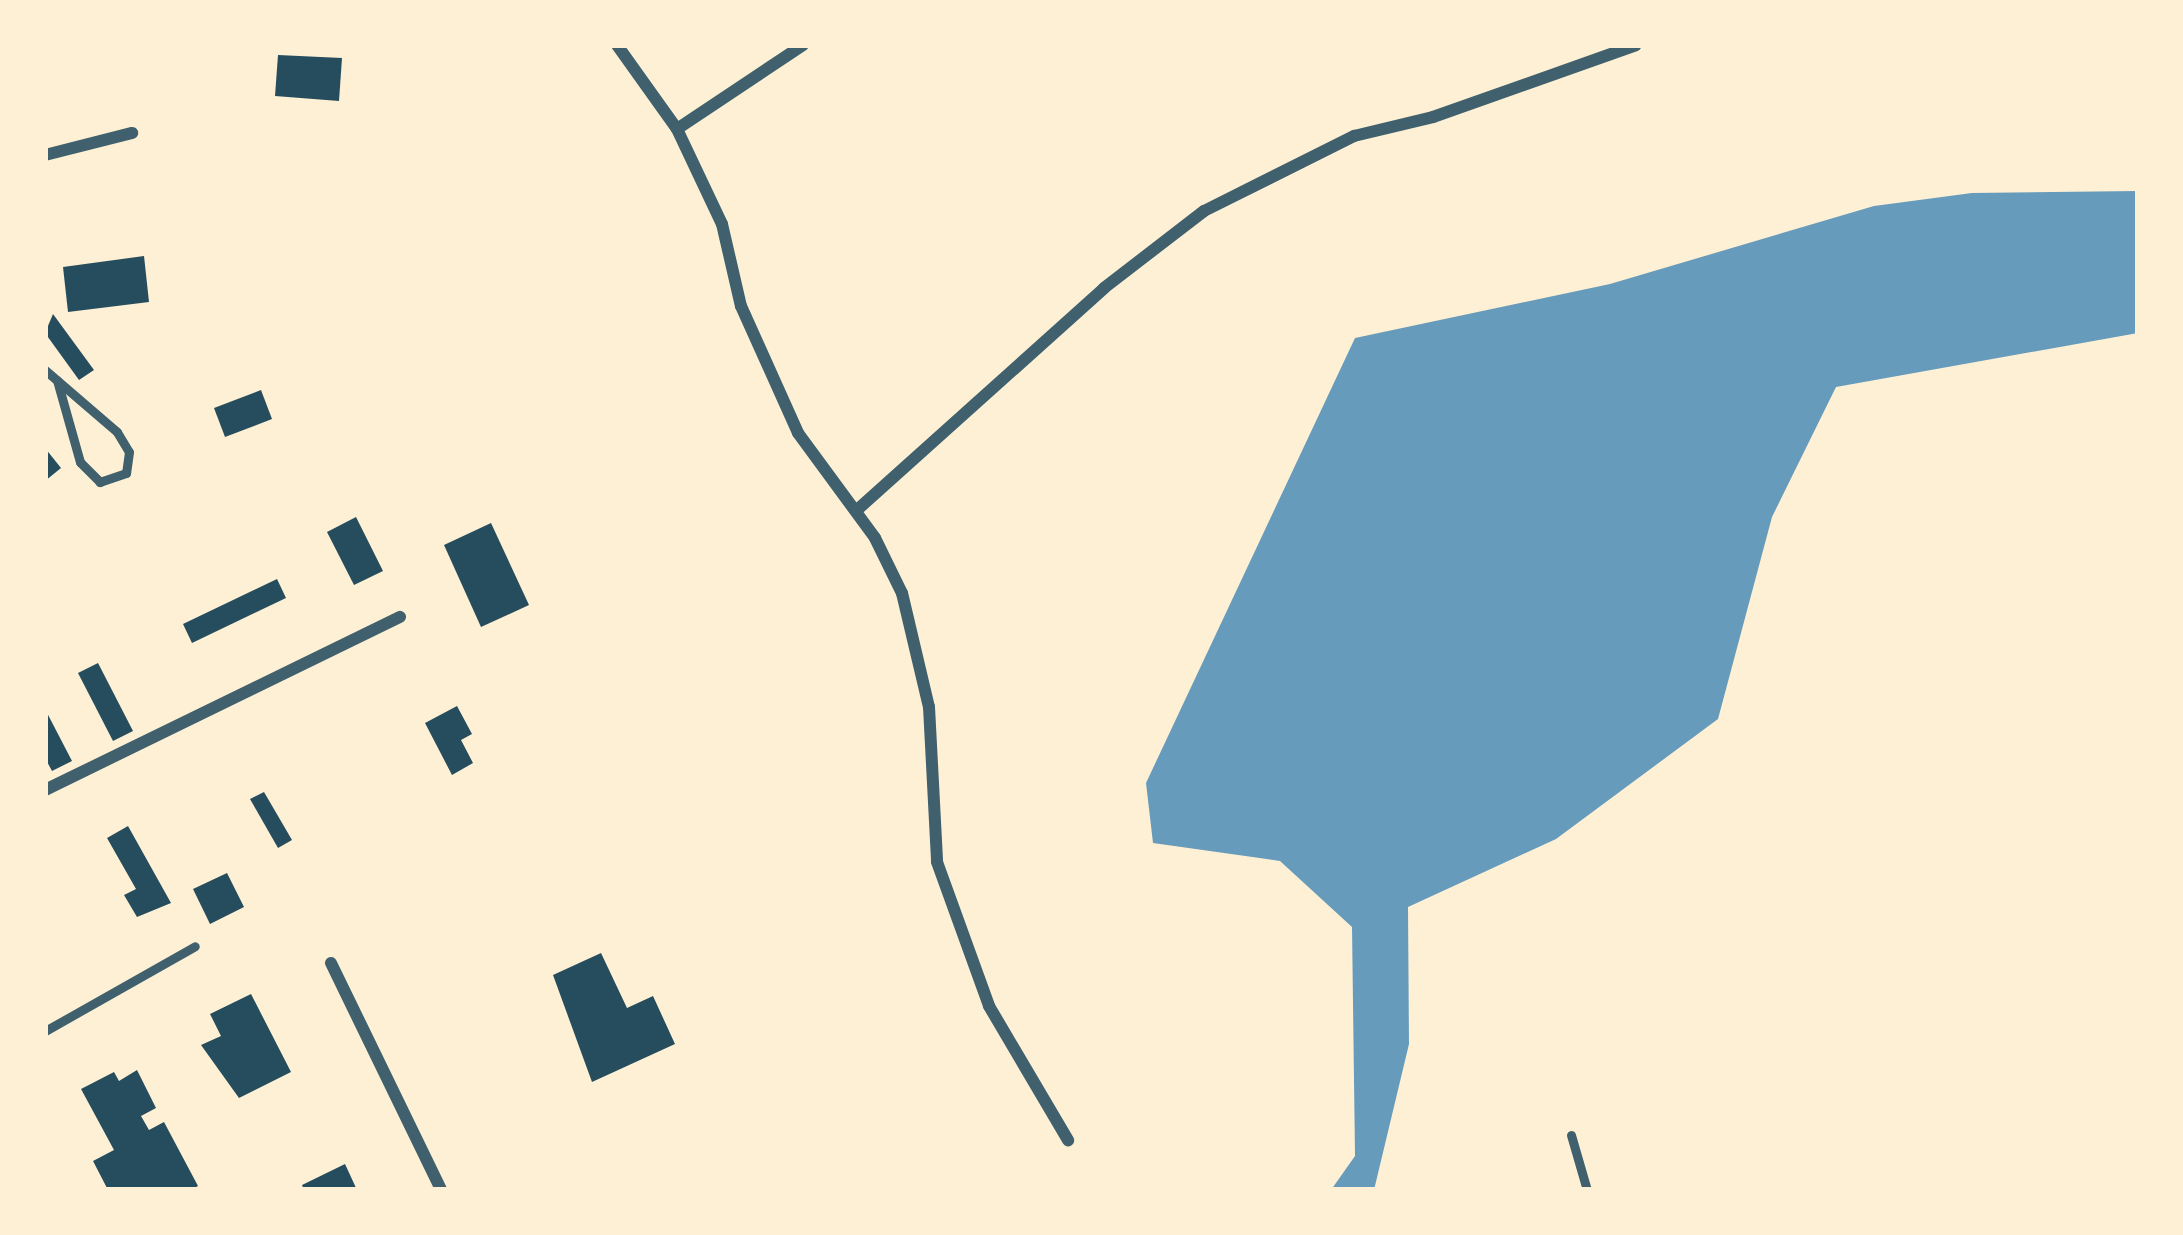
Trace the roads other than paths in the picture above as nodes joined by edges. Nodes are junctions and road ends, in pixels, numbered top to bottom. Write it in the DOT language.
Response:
graph roads {
  1 [pos="616,45"];
  2 [pos="803,45"];
  3 [pos="1636,45"];
  4 [pos="677,129"];
  5 [pos="132,133"];
  6 [pos="45,154"];
  7 [pos="45,370"];
  8 [pos="57,380"];
  9 [pos="857,510"];
  10 [pos="400,617"];
  11 [pos="45,790"];
  12 [pos="195,946"];
  13 [pos="331,963"];
  14 [pos="45,1031"];
  15 [pos="1571,1135"];
  16 [pos="1068,1140"];
  17 [pos="441,1190"];
  18 [pos="1587,1190"];
  1 -- 4 [label="street"];
  2 -- 4 [label="street"];
  3 -- 9 [label="street"];
  4 -- 9 [label="street"];
  5 -- 6 [label="street"];
  7 -- 8 [label="lane"];
  8 -- 8 [label="lane"];
  9 -- 16 [label="street"];
  10 -- 11 [label="street"];
  12 -- 14 [label="lane"];
  13 -- 17 [label="street"];
  15 -- 18 [label="lane"];
}
